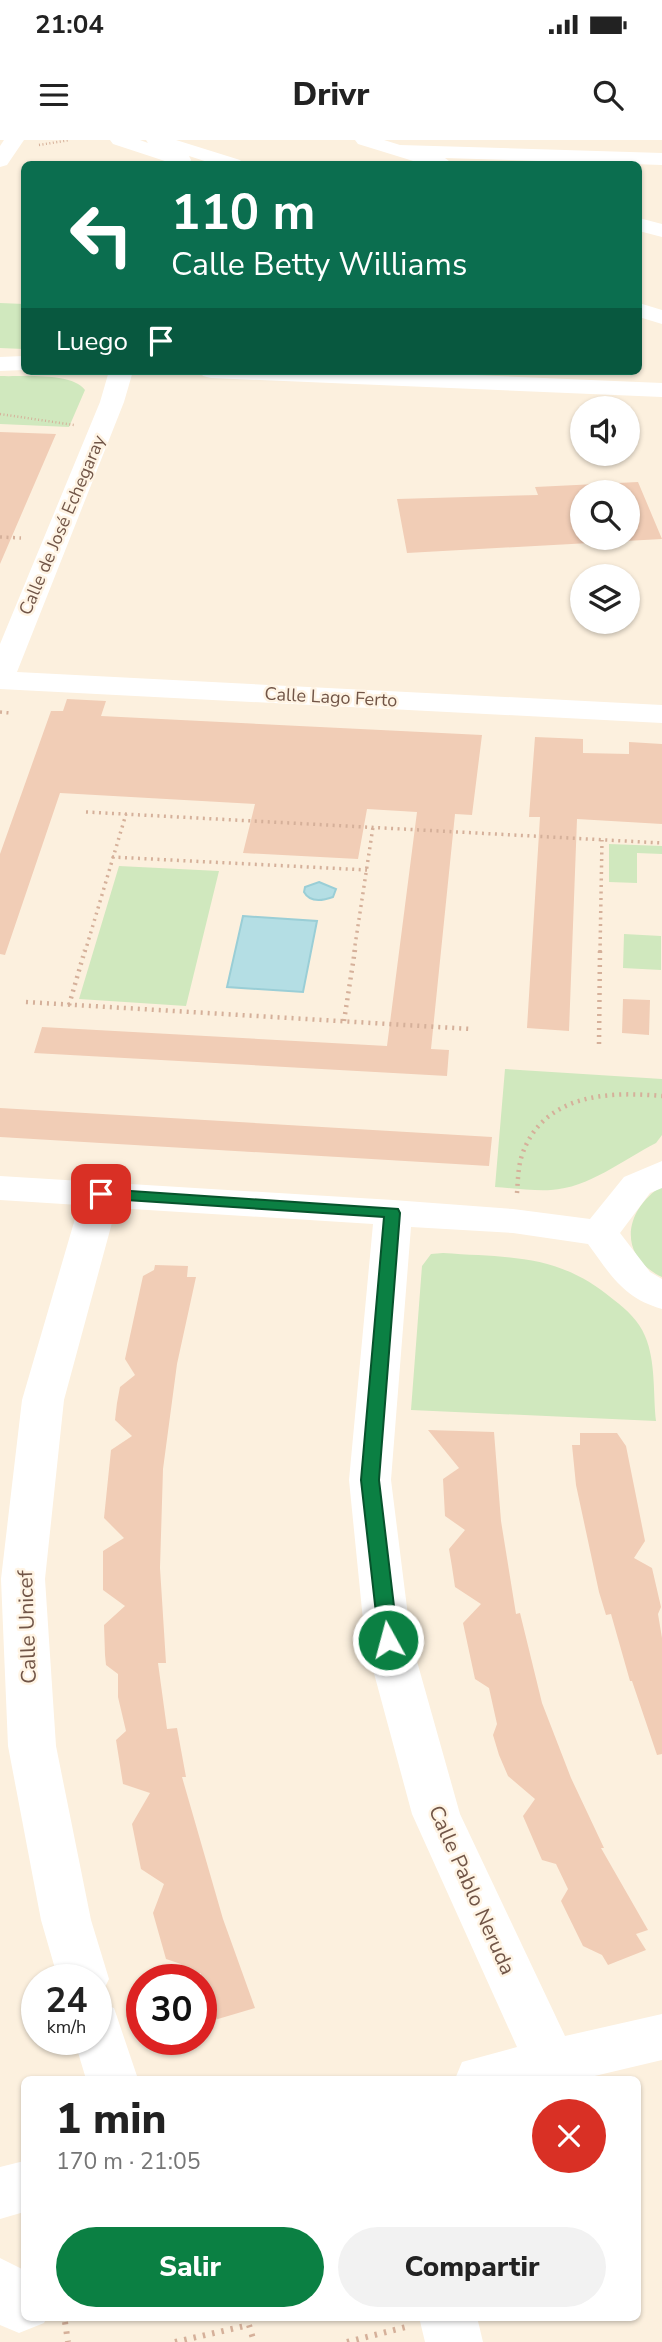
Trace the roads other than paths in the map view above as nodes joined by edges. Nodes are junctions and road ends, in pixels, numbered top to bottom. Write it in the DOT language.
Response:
graph roads {
  1 [pos="14,140"];
  2 [pos="120,140"];
  3 [pos="156,140"];
  4 [pos="365,140"];
  5 [pos="398,151"];
  6 [pos="662,159"];
  7 [pos="0,161"];
  8 [pos="186,161"];
  9 [pos="223,161"];
  10 [pos="433,161"];
  11 [pos="642,225"];
  12 [pos="662,231"];
  13 [pos="642,296"];
  14 [pos="662,302"];
  15 [pos="642,311"];
  16 [pos="662,317"];
  17 [pos="119,375"];
  18 [pos="307,375"];
  19 [pos="662,390"];
  20 [pos="0,679"];
  21 [pos="662,714"];
  22 [pos="662,1173"];
  23 [pos="0,1188"];
  24 [pos="101,1194"];
  25 [pos="393,1213"];
  26 [pos="600,1233"];
  27 [pos="662,1296"];
  28 [pos="79,1964"];
  29 [pos="662,2038"];
  30 [pos="105,2055"];
  31 [pos="551,2063"];
  32 [pos="111,2076"];
  33 [pos="494,2076"];
  34 [pos="21,2188"];
  35 [pos="0,2193"];
  36 [pos="0,2285"];
  37 [pos="21,2305"];
  38 [pos="449,2321"];
  39 [pos="454,2342"];
  1 -- 7 [label="street"];
  2 -- 8 [label="street"];
  3 -- 9 [label="street"];
  4 -- 5 [label="street"];
  5 -- 6 [label="street"];
  5 -- 10 [label="street"];
  11 -- 12 [label="street"];
  13 -- 14 [label="street"];
  15 -- 16 [label="street"];
  17 -- 20 [label="street, Calle de José Echegaray"];
  18 -- 19 [label="street"];
  20 -- 21 [label="street, Calle Lago Ferto"];
  22 -- 26 [label="street"];
  23 -- 24 [label="street"];
  24 -- 25 [label="street"];
  24 -- 28 [label="street, Calle Unicef"];
  25 -- 26 [label="street"];
  25 -- 31 [label="street, Calle Pablo Neruda"];
  26 -- 27 [label="street"];
  29 -- 31 [label="street"];
  30 -- 32 [label="street"];
  31 -- 33 [label="street"];
  34 -- 35 [label="street"];
  36 -- 37 [label="street"];
  38 -- 39 [label="street"];
}
